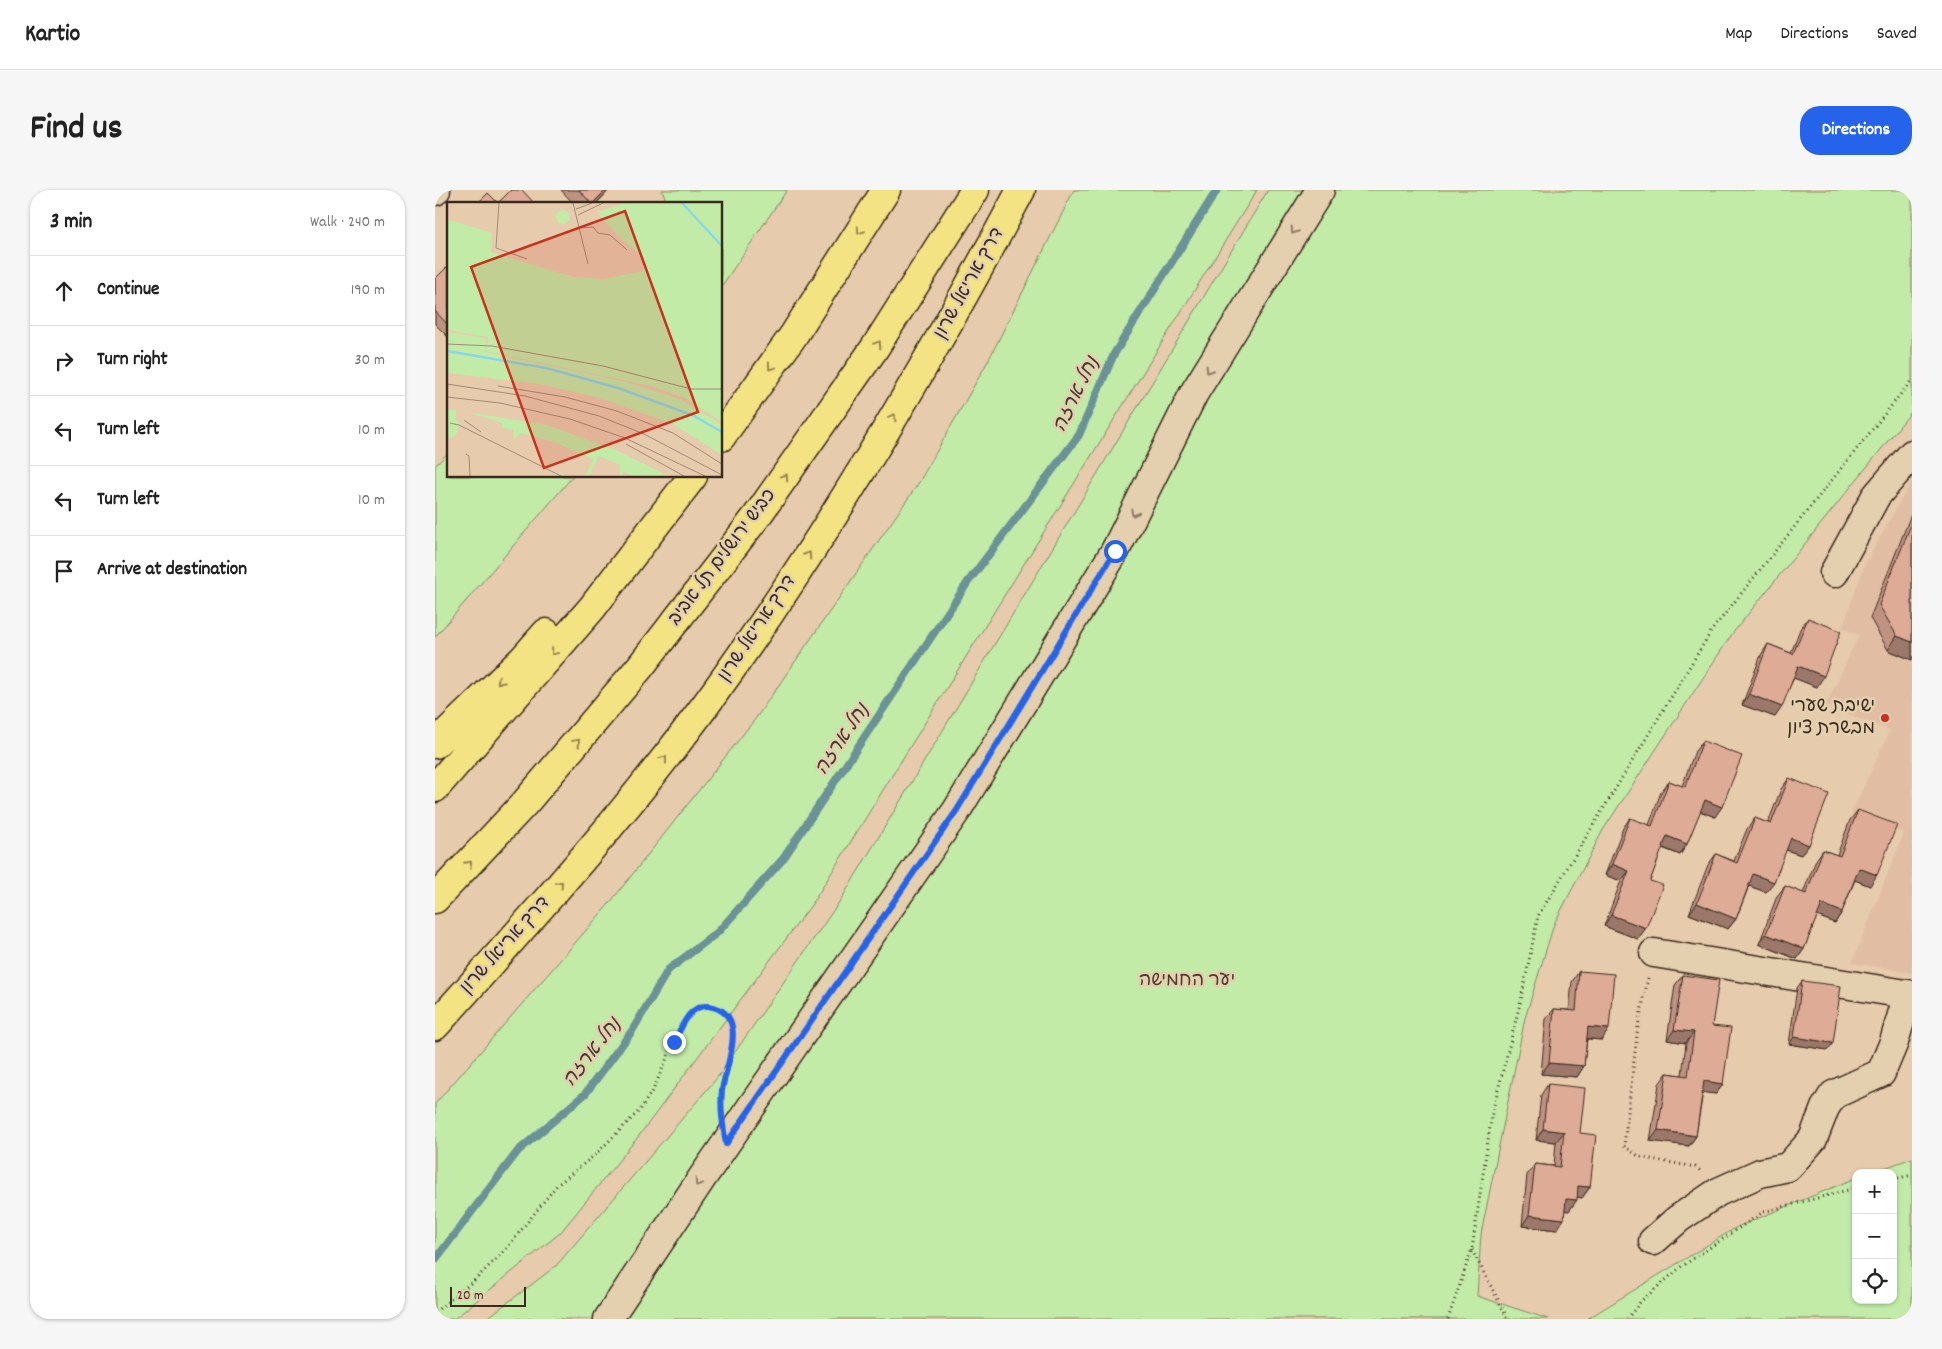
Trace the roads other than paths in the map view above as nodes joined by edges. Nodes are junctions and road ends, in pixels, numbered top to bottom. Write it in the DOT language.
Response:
graph roads {
  1 [pos="886,190"];
  2 [pos="975,190"];
  3 [pos="1021,190"];
  4 [pos="1320,190"];
  5 [pos="748,399"];
  6 [pos="723,430"];
  7 [pos="723,434"];
  8 [pos="1912,454"];
  9 [pos="683,478"];
  10 [pos="691,478"];
  11 [pos="1834,573"];
  12 [pos="435,744"];
  13 [pos="435,788"];
  14 [pos="435,899"];
  15 [pos="1654,953"];
  16 [pos="1910,995"];
  17 [pos="435,1026"];
  18 [pos="1653,1241"];
  19 [pos="608,1319"];
  1 -- 5 [label="highway, one-way"];
  14 -- 2 [label="highway, כביש ירושלים תל אביב, one-way"];
  17 -- 3 [label="highway, דרך אריאל שרון, one-way"];
  4 -- 19 [label="street, one-way"];
  5 -- 6 [label="highway"];
  5 -- 7 [label="highway"];
  8 -- 11 [label="street"];
  9 -- 12 [label="highway, one-way"];
  10 -- 13 [label="highway, one-way"];
  15 -- 16 [label="street"];
  16 -- 18 [label="street"];
}
